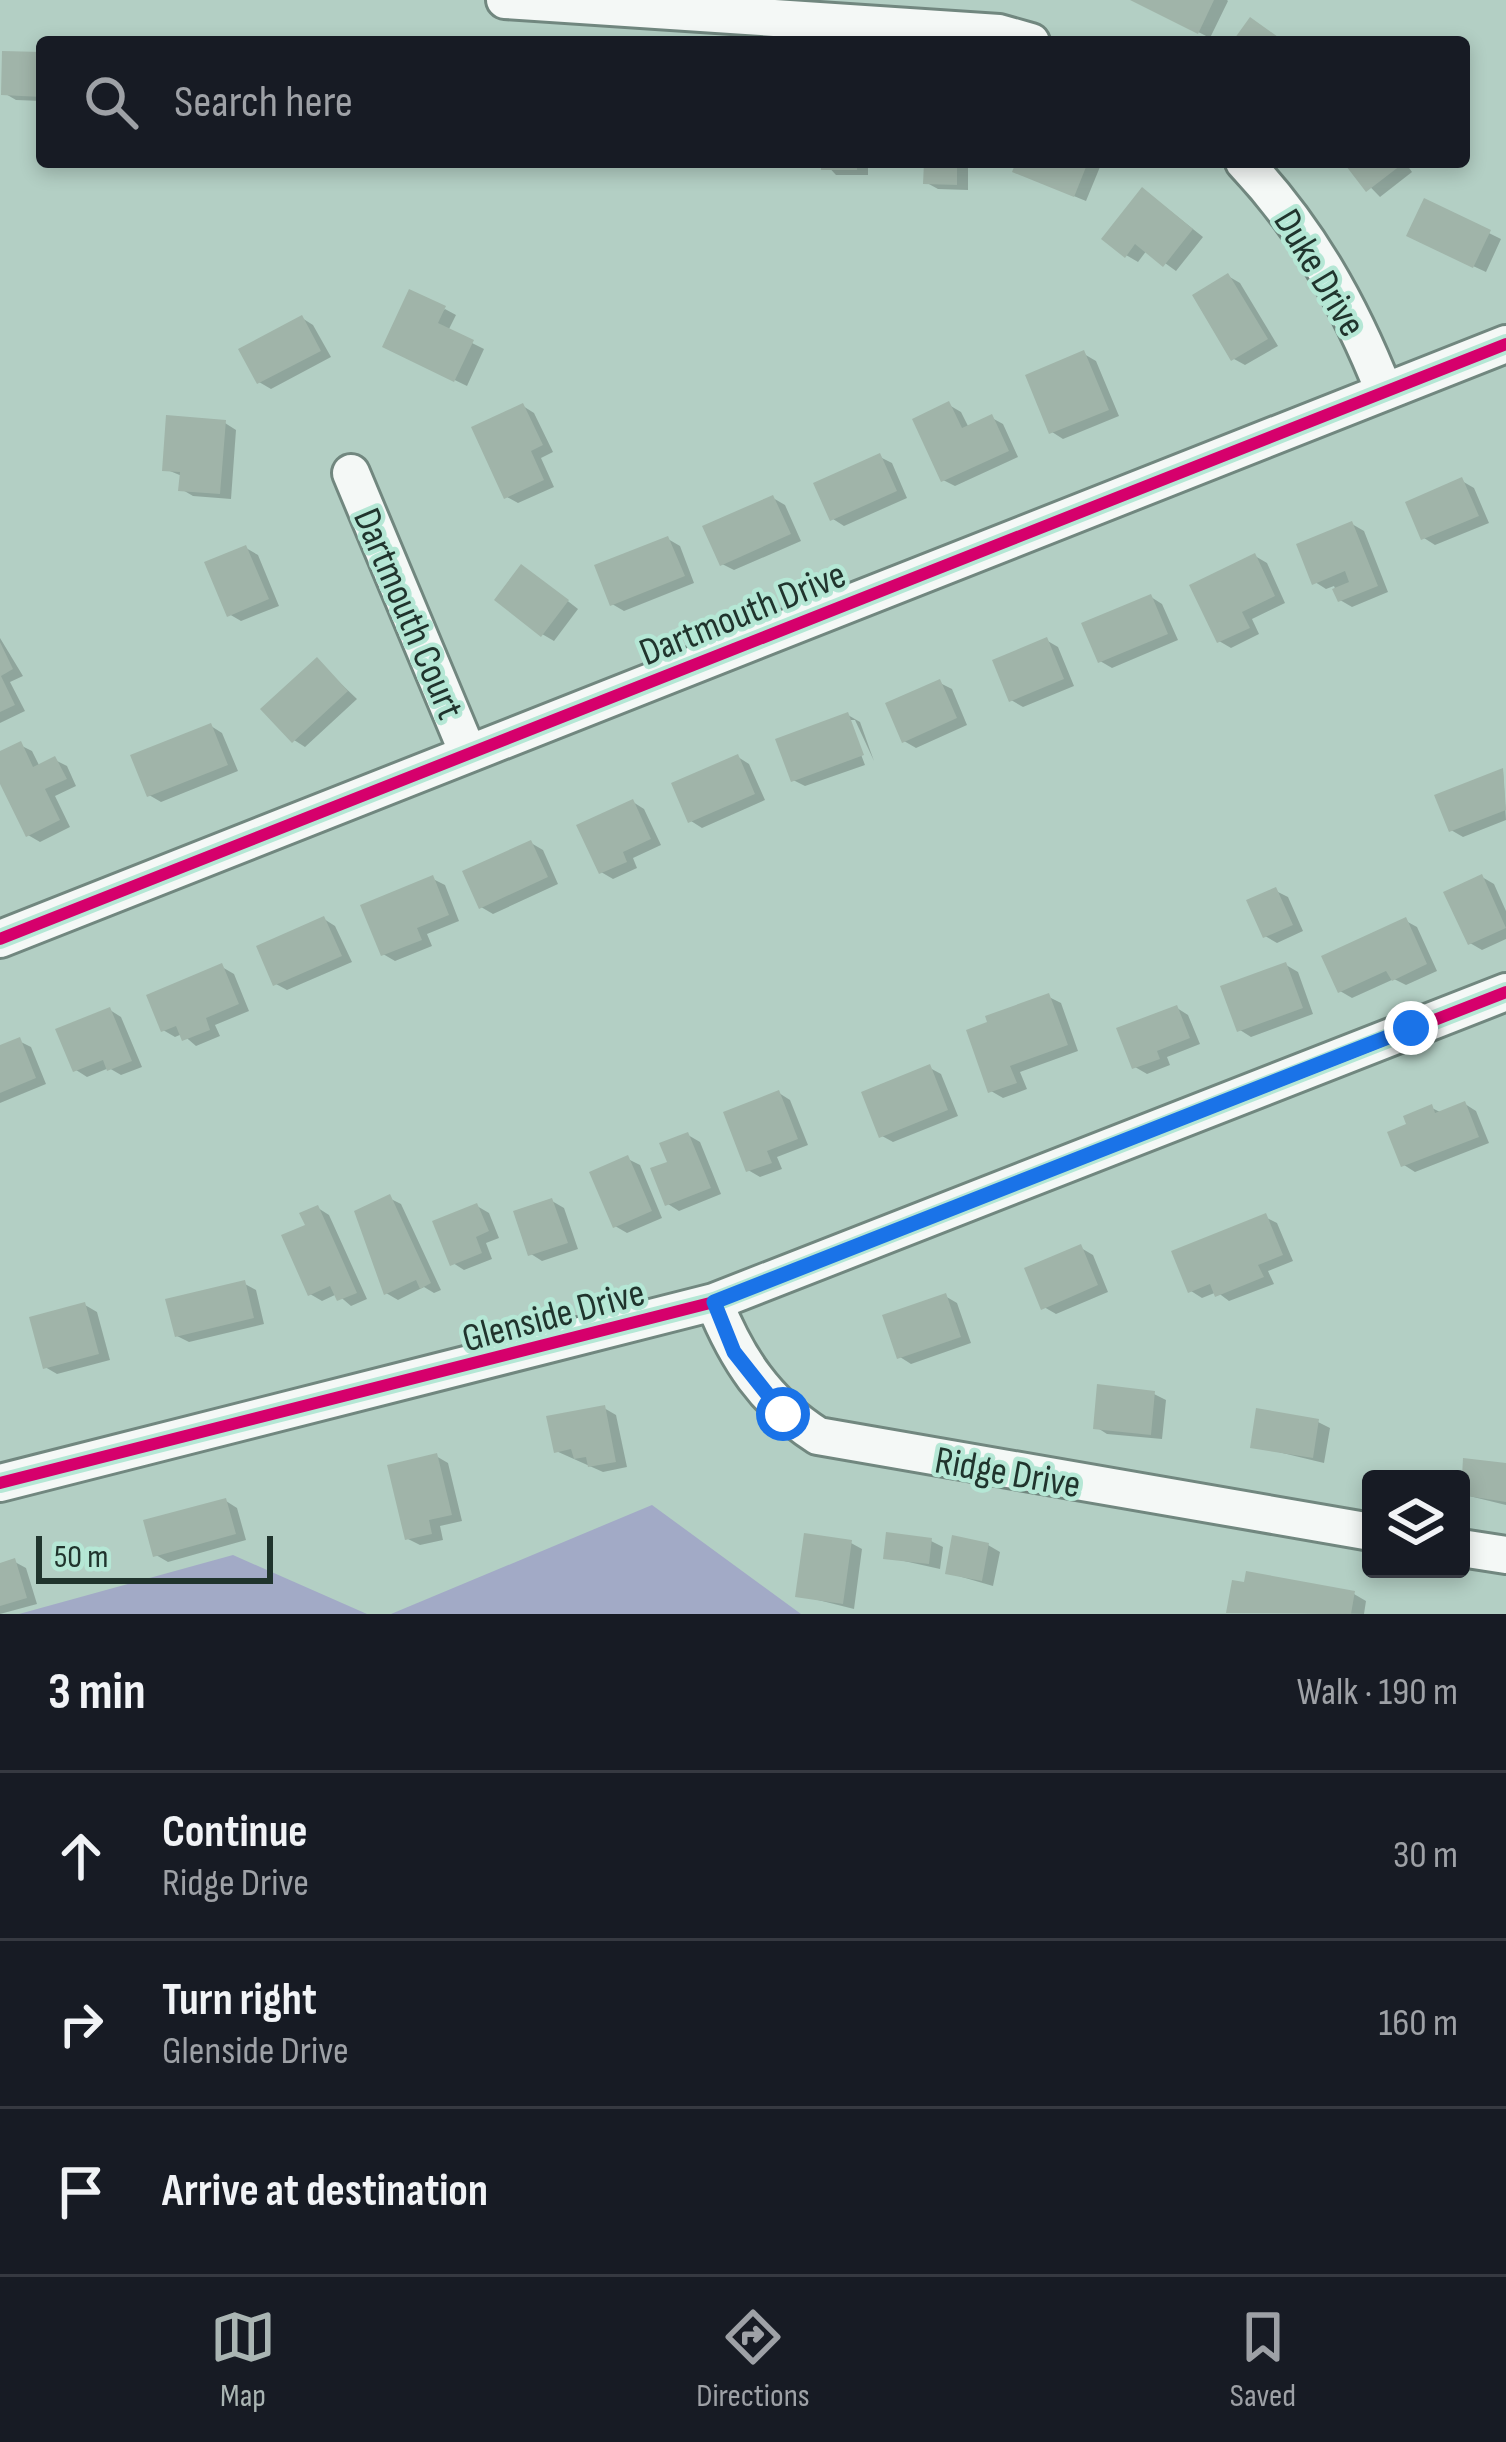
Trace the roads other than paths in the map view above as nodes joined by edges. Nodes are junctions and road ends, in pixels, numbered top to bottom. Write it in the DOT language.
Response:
graph roads {
  1 [pos="505,0"];
  2 [pos="1010,36"];
  3 [pos="1249,168"];
  4 [pos="1506,344"];
  5 [pos="1384,391"];
  6 [pos="351,473"];
  7 [pos="468,753"];
  8 [pos="0,939"];
  9 [pos="1506,992"];
  10 [pos="714,1302"];
  11 [pos="0,1483"];
  12 [pos="1362,1530"];
  13 [pos="1470,1549"];
  14 [pos="1506,1555"];
  1 -- 2 [label="street"];
  3 -- 5 [label="street, Duke Drive"];
  4 -- 5 [label="street, Dartmouth Drive"];
  5 -- 7 [label="street, Dartmouth Drive"];
  6 -- 7 [label="street, Dartmouth Court"];
  7 -- 8 [label="street, Dartmouth Drive"];
  9 -- 10 [label="street, Glenside Drive"];
  10 -- 11 [label="street, Glenside Drive"];
  10 -- 12 [label="street, Ridge Drive"];
  13 -- 14 [label="street"];
}
